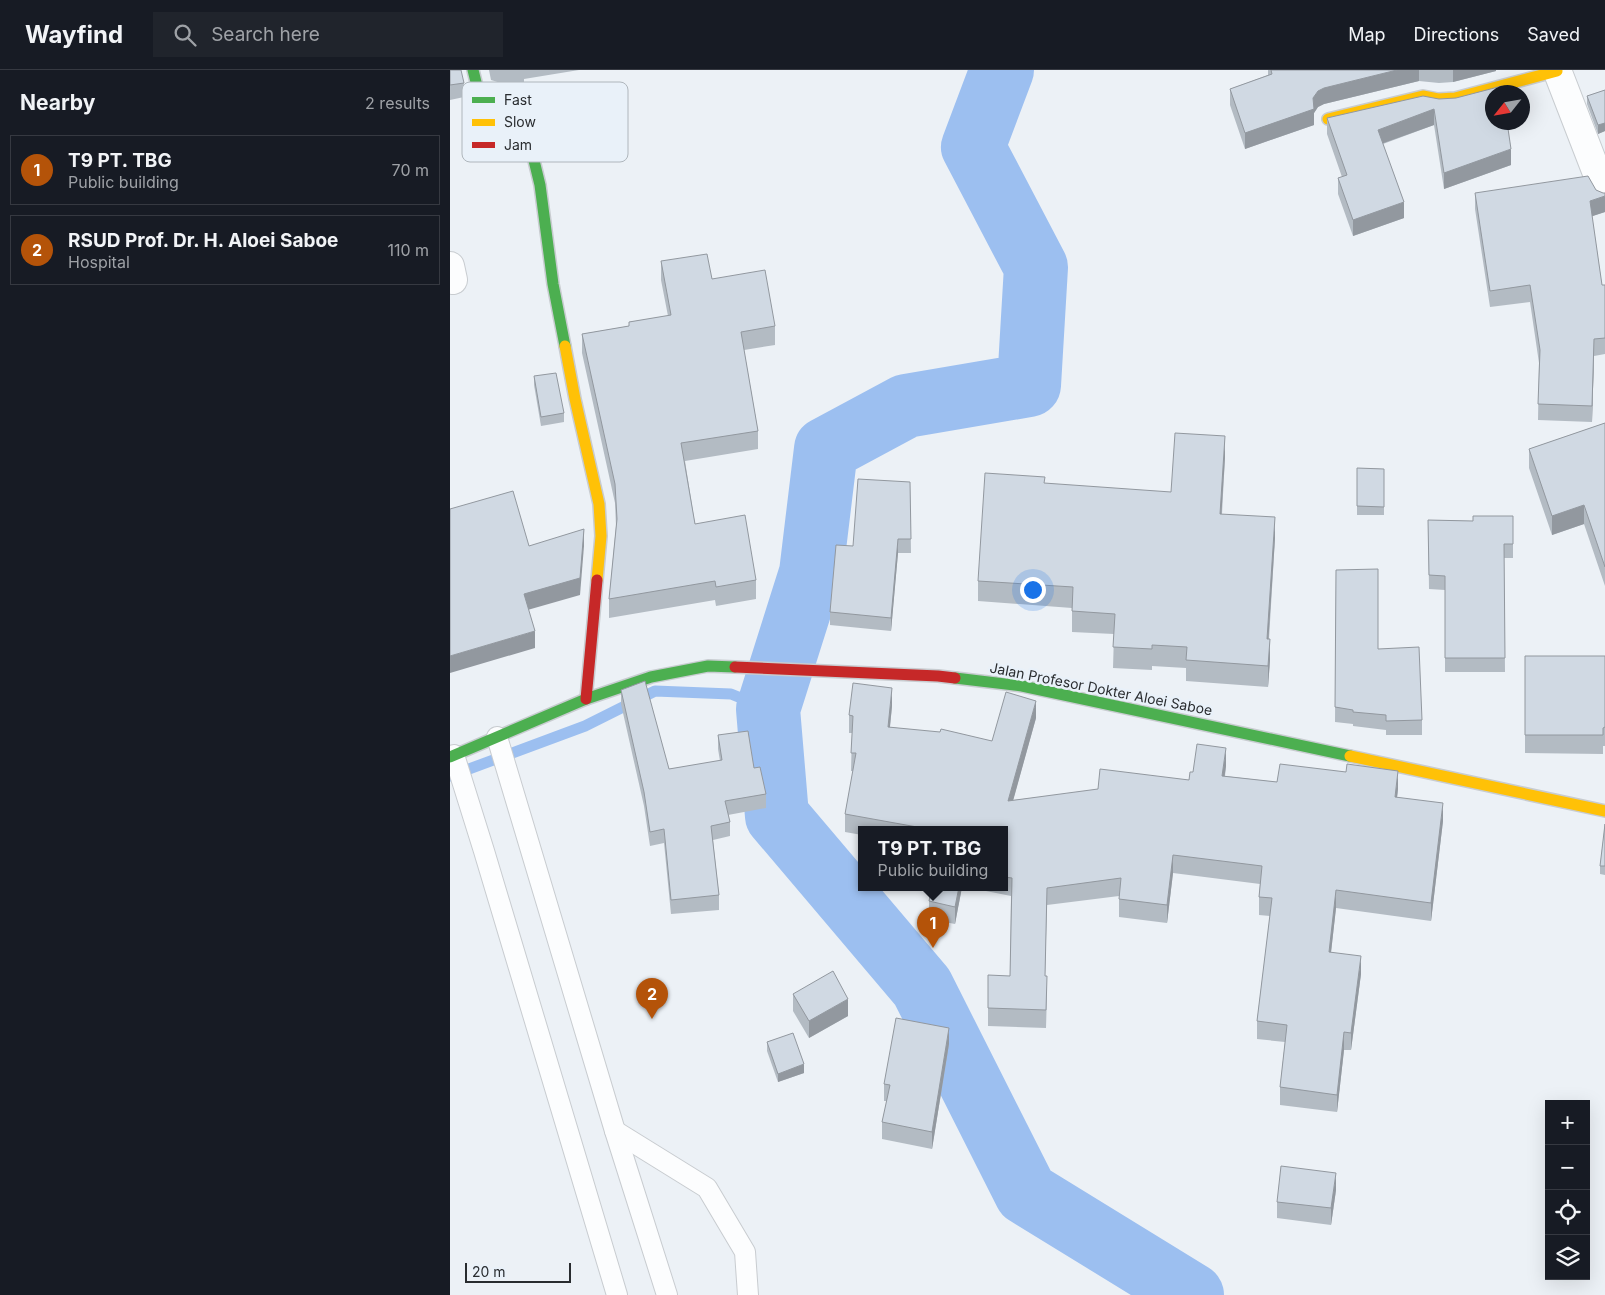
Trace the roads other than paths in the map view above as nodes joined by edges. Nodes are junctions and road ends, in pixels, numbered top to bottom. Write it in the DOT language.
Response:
graph roads {
  1 [pos="1559,70"];
  2 [pos="1328,119"];
  3 [pos="534,162"];
  4 [pos="1605,194"];
  5 [pos="586,699"];
  6 [pos="497,737"];
  7 [pos="452,756"];
  8 [pos="1605,811"];
  9 [pos="614,1131"];
  10 [pos="617,1295"];
  11 [pos="667,1295"];
  12 [pos="748,1295"];
  1 -- 2 [label="street"];
  1 -- 4 [label="street"];
  3 -- 5 [label="street"];
  5 -- 6 [label="street, Jalan Profesor Dokter Aloei Saboe"];
  5 -- 8 [label="street, Jalan Profesor Dokter Aloei Saboe"];
  6 -- 7 [label="street, Jalan Profesor Dokter Aloei Saboe"];
  6 -- 9 [label="lane"];
  7 -- 10 [label="lane"];
  9 -- 11 [label="lane"];
  9 -- 12 [label="lane"];
}
